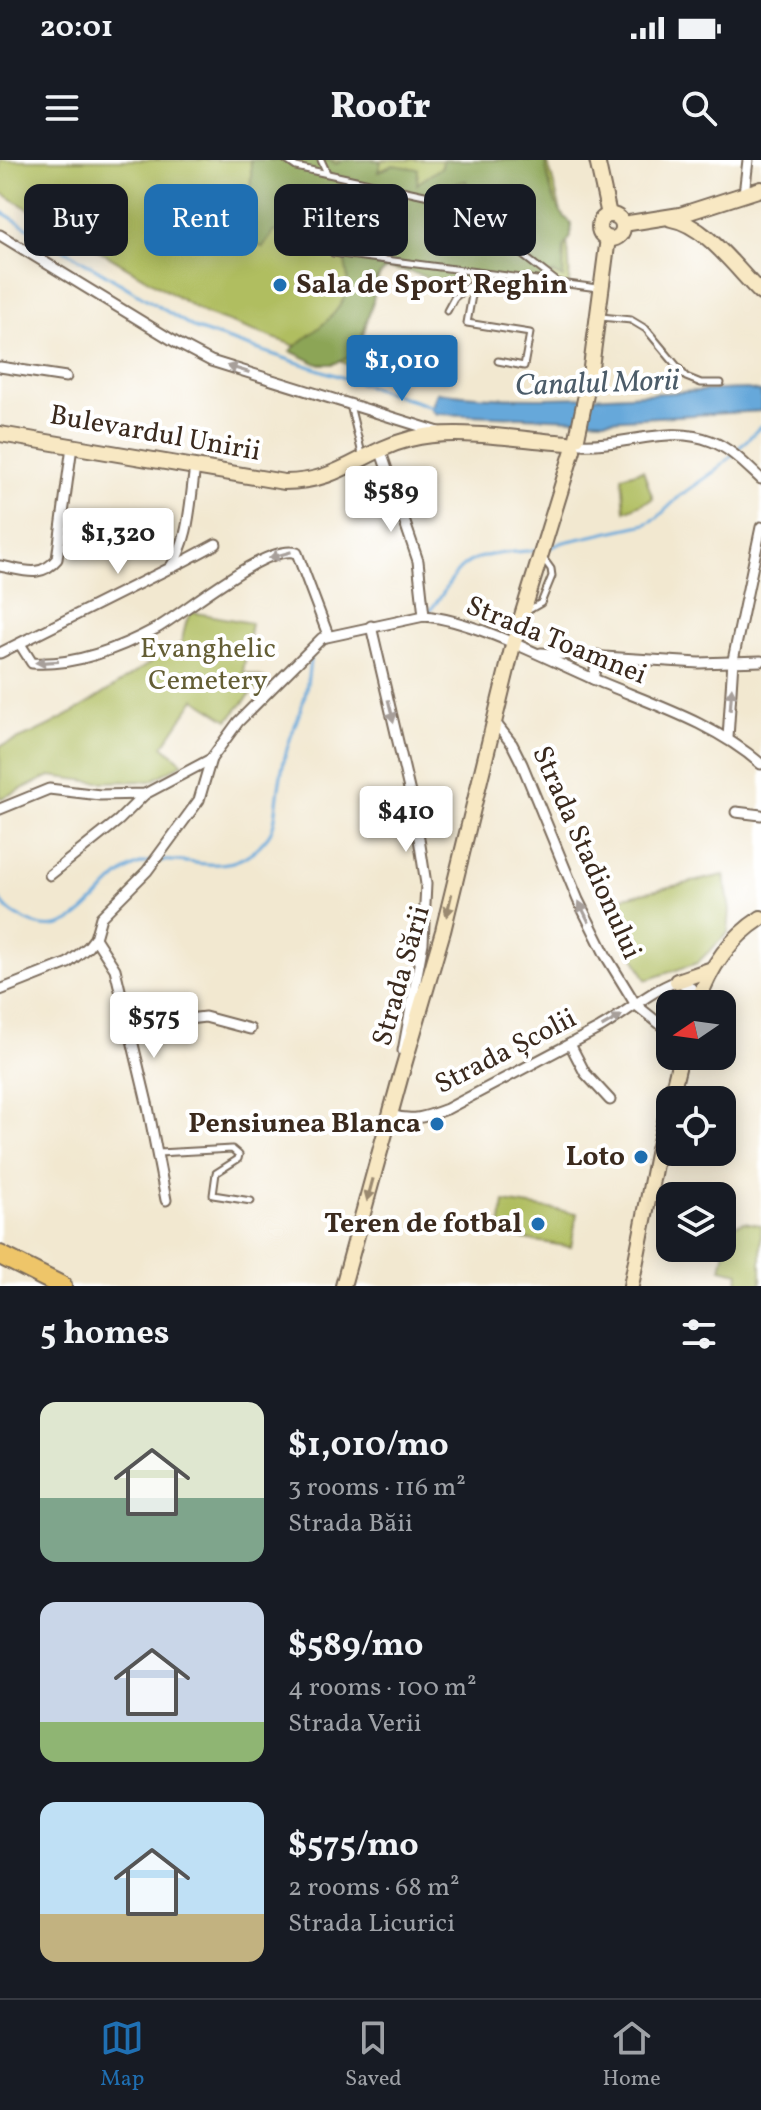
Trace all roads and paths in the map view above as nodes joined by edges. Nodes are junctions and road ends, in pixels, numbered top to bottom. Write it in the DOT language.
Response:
graph roads {
  1 [pos="286,160"];
  2 [pos="321,160"];
  3 [pos="597,160"];
  4 [pos="748,160"];
  5 [pos="328,173"];
  6 [pos="761,189"];
  7 [pos="744,194"];
  8 [pos="609,215"];
  9 [pos="667,218"];
  10 [pos="623,224"];
  11 [pos="0,235"];
  12 [pos="608,238"];
  13 [pos="356,256"];
  14 [pos="476,272"];
  15 [pos="475,281"];
  16 [pos="560,284"];
  17 [pos="601,289"];
  18 [pos="761,293"];
  19 [pos="447,311"];
  20 [pos="597,316"];
  21 [pos="498,361"];
  22 [pos="0,367"];
  23 [pos="66,377"];
  24 [pos="721,383"];
  25 [pos="350,404"];
  26 [pos="0,434"];
  27 [pos="445,434"];
  28 [pos="576,440"];
  29 [pos="72,446"];
  30 [pos="380,449"];
  31 [pos="363,459"];
  32 [pos="195,467"];
  33 [pos="761,479"];
  34 [pos="761,527"];
  35 [pos="216,544"];
  36 [pos="757,561"];
  37 [pos="0,566"];
  38 [pos="170,568"];
  39 [pos="424,616"];
  40 [pos="372,631"];
  41 [pos="328,635"];
  42 [pos="20,644"];
  43 [pos="513,645"];
  44 [pos="0,653"];
  45 [pos="535,653"];
  46 [pos="598,655"];
  47 [pos="733,660"];
  48 [pos="761,661"];
  49 [pos="593,679"];
  50 [pos="494,721"];
  51 [pos="728,738"];
  52 [pos="211,759"];
  53 [pos="761,764"];
  54 [pos="145,794"];
  55 [pos="0,809"];
  56 [pos="736,812"];
  57 [pos="761,815"];
  58 [pos="50,875"];
  59 [pos="761,918"];
  60 [pos="95,938"];
  61 [pos="712,969"];
  62 [pos="677,981"];
  63 [pos="0,990"];
  64 [pos="692,990"];
  65 [pos="703,990"];
  66 [pos="636,1005"];
  67 [pos="656,1021"];
  68 [pos="130,1026"];
  69 [pos="250,1029"];
  70 [pos="570,1044"];
  71 [pos="678,1070"];
  72 [pos="401,1075"];
  73 [pos="610,1100"];
  74 [pos="391,1115"];
  75 [pos="157,1153"];
  76 [pos="166,1200"];
  77 [pos="251,1201"];
  78 [pos="0,1255"];
  79 [pos="50,1283"];
  80 [pos="343,1286"];
  81 [pos="631,1286"];
  1 -- 5 [label="lane"];
  2 -- 5 [label="lane"];
  3 -- 8 [label="main road"];
  4 -- 7 [label="street"];
  5 -- 16 [label="lane"];
  6 -- 7 [label="main road"];
  7 -- 9 [label="main road"];
  8 -- 10 [label="main road"];
  8 -- 12 [label="main road"];
  9 -- 10 [label="main road"];
  9 -- 18 [label="main road"];
  10 -- 12 [label="main road"];
  25 -- 11 [label="street, one-way"];
  12 -- 17 [label="main road, Strada Sării"];
  13 -- 14 [label="lane"];
  14 -- 15 [label="lane"];
  14 -- 16 [label="lane"];
  15 -- 19 [label="lane"];
  15 -- 21 [label="lane"];
  16 -- 17 [label="lane"];
  17 -- 20 [label="main road, Strada Sării"];
  20 -- 24 [label="lane"];
  20 -- 28 [label="main road, Strada Sării"];
  22 -- 23 [label="street"];
  25 -- 27 [label="street"];
  25 -- 31 [label="lane"];
  26 -- 29 [label="main road, Bulevardul Unirii"];
  27 -- 28 [label="main road"];
  27 -- 30 [label="main road"];
  28 -- 33 [label="street"];
  28 -- 43 [label="main road, Strada Sării"];
  29 -- 32 [label="main road, Bulevardul Unirii"];
  29 -- 37 [label="street"];
  30 -- 31 [label="main road"];
  30 -- 39 [label="street"];
  31 -- 32 [label="main road, Bulevardul Unirii"];
  32 -- 38 [label="street"];
  34 -- 36 [label="street"];
  35 -- 38 [label="street"];
  36 -- 47 [label="street"];
  38 -- 42 [label="street"];
  39 -- 40 [label="street, Strada Toamnei"];
  39 -- 43 [label="street, Strada Toamnei"];
  40 -- 41 [label="street, Strada Toamnei"];
  40 -- 72 [label="street, one-way"];
  41 -- 42 [label="street, one-way"];
  41 -- 52 [label="street, Strada Toamnei"];
  42 -- 44 [label="street"];
  43 -- 45 [label="street, Strada Toamnei"];
  43 -- 50 [label="main road, Strada Sării"];
  45 -- 46 [label="street"];
  45 -- 49 [label="street, Strada Toamnei"];
  46 -- 47 [label="street"];
  46 -- 49 [label="street"];
  47 -- 48 [label="street"];
  51 -- 47 [label="street, one-way"];
  49 -- 51 [label="street, Strada Toamnei"];
  66 -- 50 [label="street, Strada Stadionului, one-way"];
  50 -- 72 [label="main road, Strada Sării, one-way"];
  51 -- 53 [label="street, Strada Toamnei"];
  52 -- 54 [label="street, Strada Toamnei"];
  52 -- 60 [label="street"];
  54 -- 55 [label="street, Strada Toamnei"];
  54 -- 58 [label="street, Strada Toamnei"];
  56 -- 57 [label="street"];
  59 -- 61 [label="main road"];
  60 -- 63 [label="street"];
  60 -- 68 [label="street"];
  61 -- 62 [label="main road"];
  61 -- 65 [label="main road"];
  62 -- 64 [label="street"];
  62 -- 66 [label="street, Strada Școlii"];
  66 -- 67 [label="street"];
  70 -- 66 [label="street, Strada Școlii, one-way"];
  68 -- 69 [label="street"];
  68 -- 75 [label="street"];
  70 -- 73 [label="street"];
  70 -- 74 [label="street, Strada Școlii"];
  71 -- 81 [label="main road"];
  72 -- 74 [label="main road, Strada Sării"];
  74 -- 80 [label="main road, Strada Sării, one-way"];
  75 -- 76 [label="street"];
  75 -- 77 [label="lane"];
  78 -- 79 [label="highway"];
}
